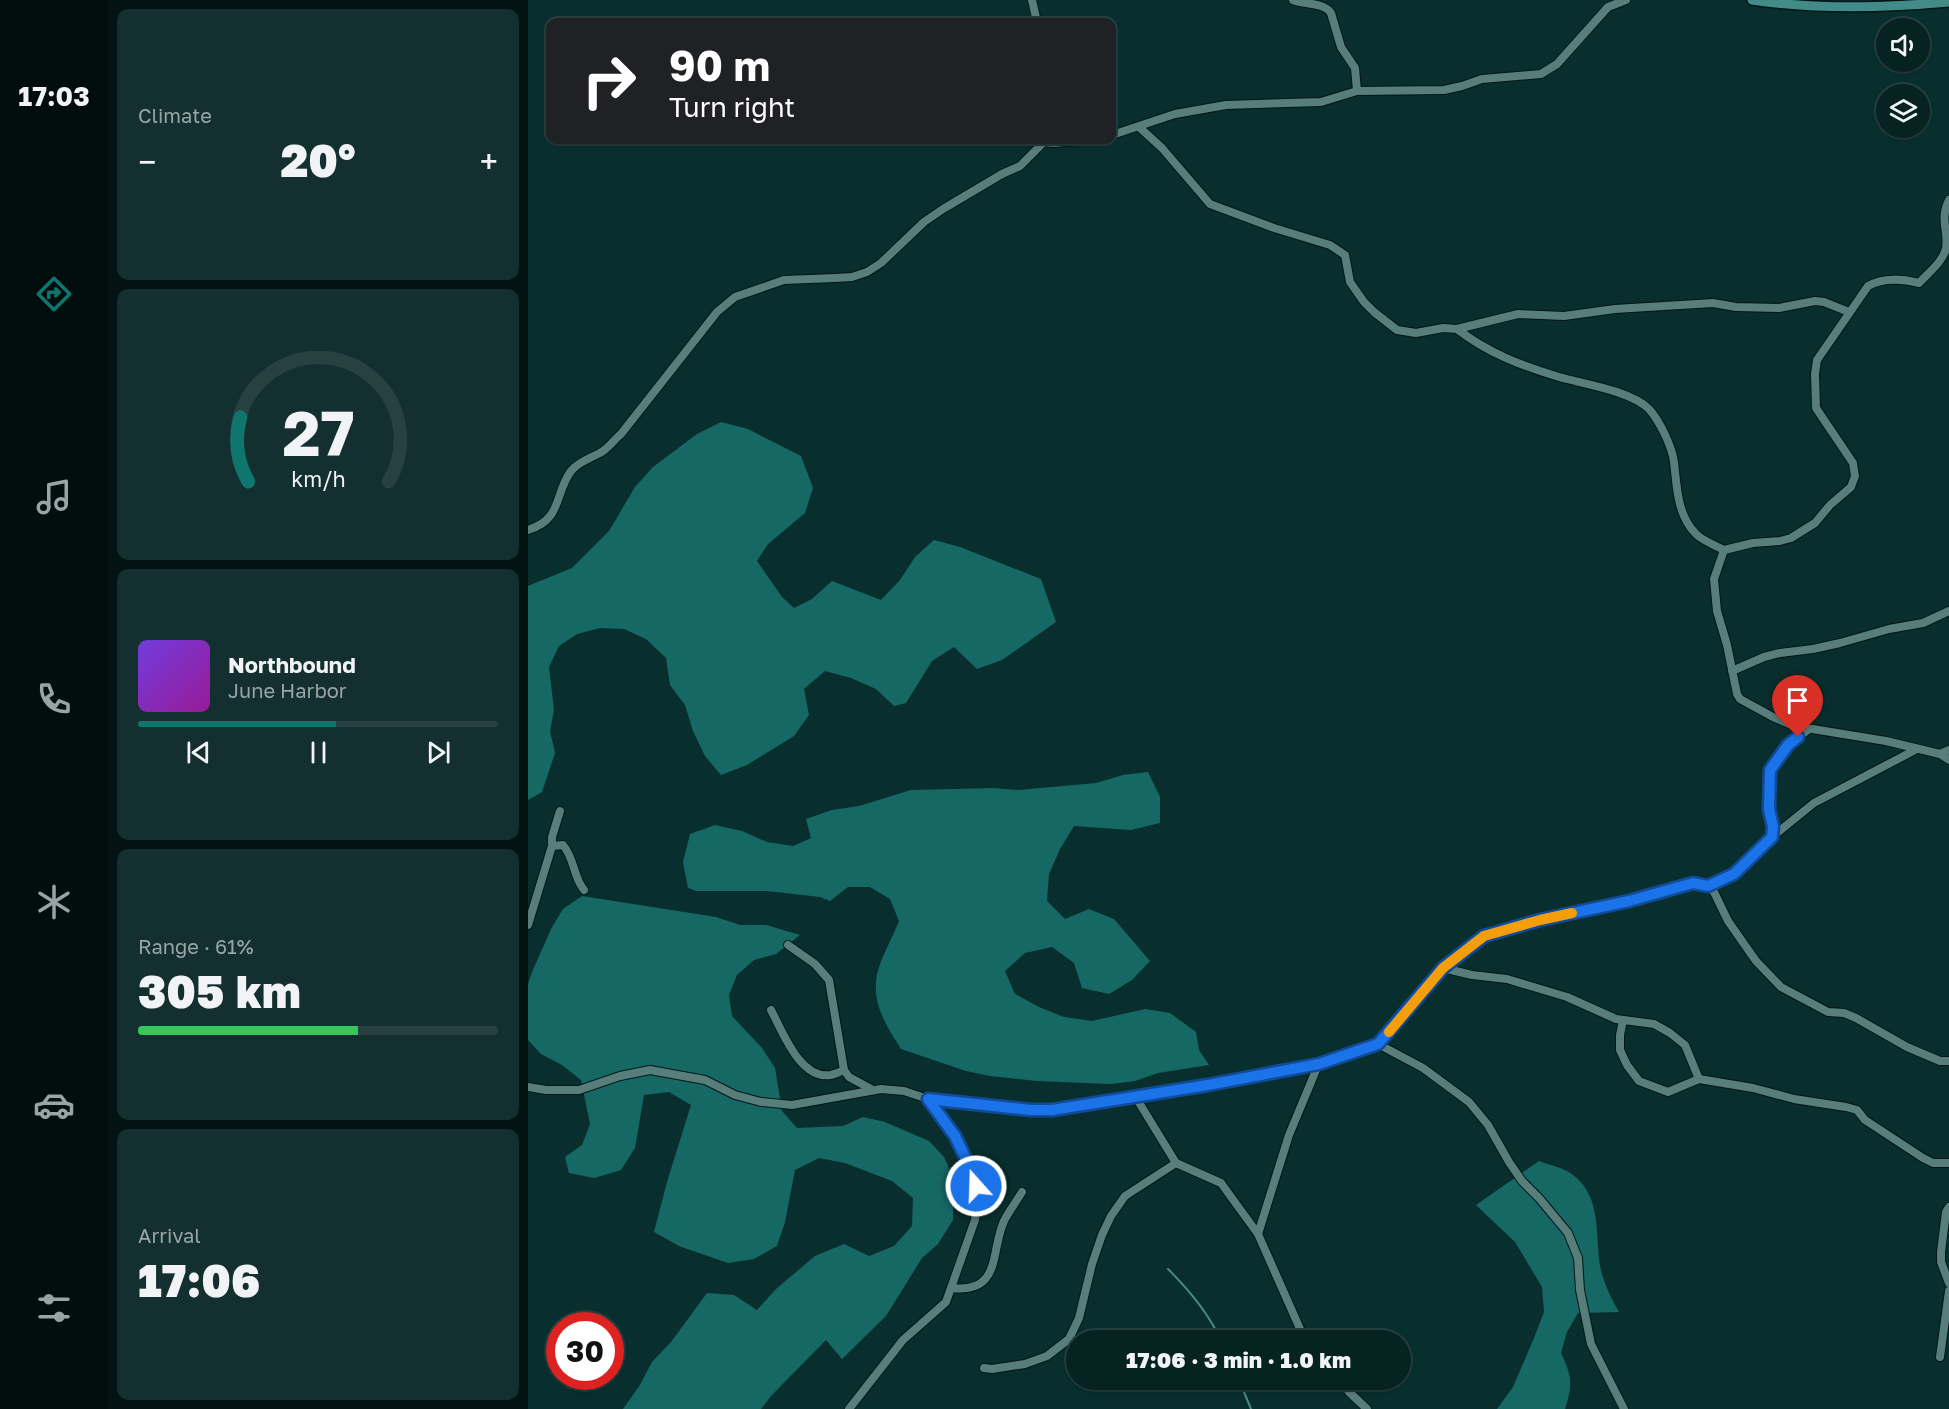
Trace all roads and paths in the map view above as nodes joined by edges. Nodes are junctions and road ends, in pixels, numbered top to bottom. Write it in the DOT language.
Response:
graph roads {
  1 [pos="1032,0"];
  2 [pos="1293,0"];
  3 [pos="1626,0"];
  4 [pos="1752,0"];
  5 [pos="1949,2"];
  6 [pos="1036,18"];
  7 [pos="1357,91"];
  8 [pos="1139,127"];
  9 [pos="1116,134"];
  10 [pos="1042,144"];
  11 [pos="1949,200"];
  12 [pos="1849,312"];
  13 [pos="1457,329"];
  14 [pos="528,530"];
  15 [pos="1724,550"];
  16 [pos="1949,611"];
  17 [pos="1732,670"];
  18 [pos="1809,729"];
  19 [pos="1917,750"];
  20 [pos="1949,750"];
  21 [pos="1941,754"];
  22 [pos="1949,760"];
  23 [pos="560,811"];
  24 [pos="1772,837"];
  25 [pos="552,846"];
  26 [pos="1708,886"];
  27 [pos="584,890"];
  28 [pos="528,925"];
  29 [pos="788,945"];
  30 [pos="1443,968"];
  31 [pos="771,1010"];
  32 [pos="1623,1020"];
  33 [pos="1378,1044"];
  34 [pos="1949,1061"];
  35 [pos="1319,1064"];
  36 [pos="844,1070"];
  37 [pos="1699,1079"];
  38 [pos="528,1087"];
  39 [pos="873,1090"];
  40 [pos="1134,1096"];
  41 [pos="928,1099"];
  42 [pos="1176,1163"];
  43 [pos="1949,1163"];
  44 [pos="1022,1192"];
  45 [pos="1949,1207"];
  46 [pos="1258,1234"];
  47 [pos="1949,1283"];
  48 [pos="951,1288"];
  49 [pos="1949,1291"];
  50 [pos="1300,1330"];
  51 [pos="1940,1357"];
  52 [pos="984,1368"];
  53 [pos="1348,1390"];
  54 [pos="849,1409"];
  55 [pos="1367,1409"];
  56 [pos="1624,1409"];
  1 -- 6 [label="street"];
  2 -- 7 [label="street"];
  3 -- 7 [label="street"];
  4 -- 5 [label="main road"];
  7 -- 8 [label="street"];
  8 -- 9 [label="street"];
  8 -- 13 [label="street"];
  10 -- 14 [label="street"];
  11 -- 12 [label="street"];
  12 -- 13 [label="street"];
  12 -- 15 [label="street"];
  13 -- 15 [label="street"];
  15 -- 17 [label="street"];
  16 -- 17 [label="street"];
  17 -- 18 [label="street"];
  18 -- 19 [label="street"];
  18 -- 24 [label="street"];
  19 -- 21 [label="street"];
  19 -- 24 [label="street"];
  20 -- 21 [label="street"];
  21 -- 22 [label="street"];
  23 -- 25 [label="street"];
  24 -- 26 [label="street"];
  25 -- 27 [label="street"];
  25 -- 28 [label="street"];
  26 -- 30 [label="street"];
  26 -- 34 [label="street"];
  29 -- 36 [label="street"];
  30 -- 32 [label="street"];
  30 -- 33 [label="street"];
  31 -- 36 [label="street"];
  32 -- 37 [label="street"];
  32 -- 37 [label="street"];
  33 -- 35 [label="street"];
  33 -- 56 [label="street"];
  35 -- 40 [label="street"];
  35 -- 46 [label="street"];
  36 -- 39 [label="street"];
  37 -- 43 [label="street"];
  38 -- 39 [label="street"];
  39 -- 41 [label="street"];
  40 -- 41 [label="street"];
  40 -- 42 [label="street"];
  41 -- 48 [label="street"];
  42 -- 46 [label="street"];
  42 -- 52 [label="street"];
  44 -- 48 [label="street"];
  45 -- 47 [label="street"];
  46 -- 50 [label="street"];
  48 -- 54 [label="street"];
  49 -- 51 [label="street"];
  53 -- 55 [label="street"];
}
